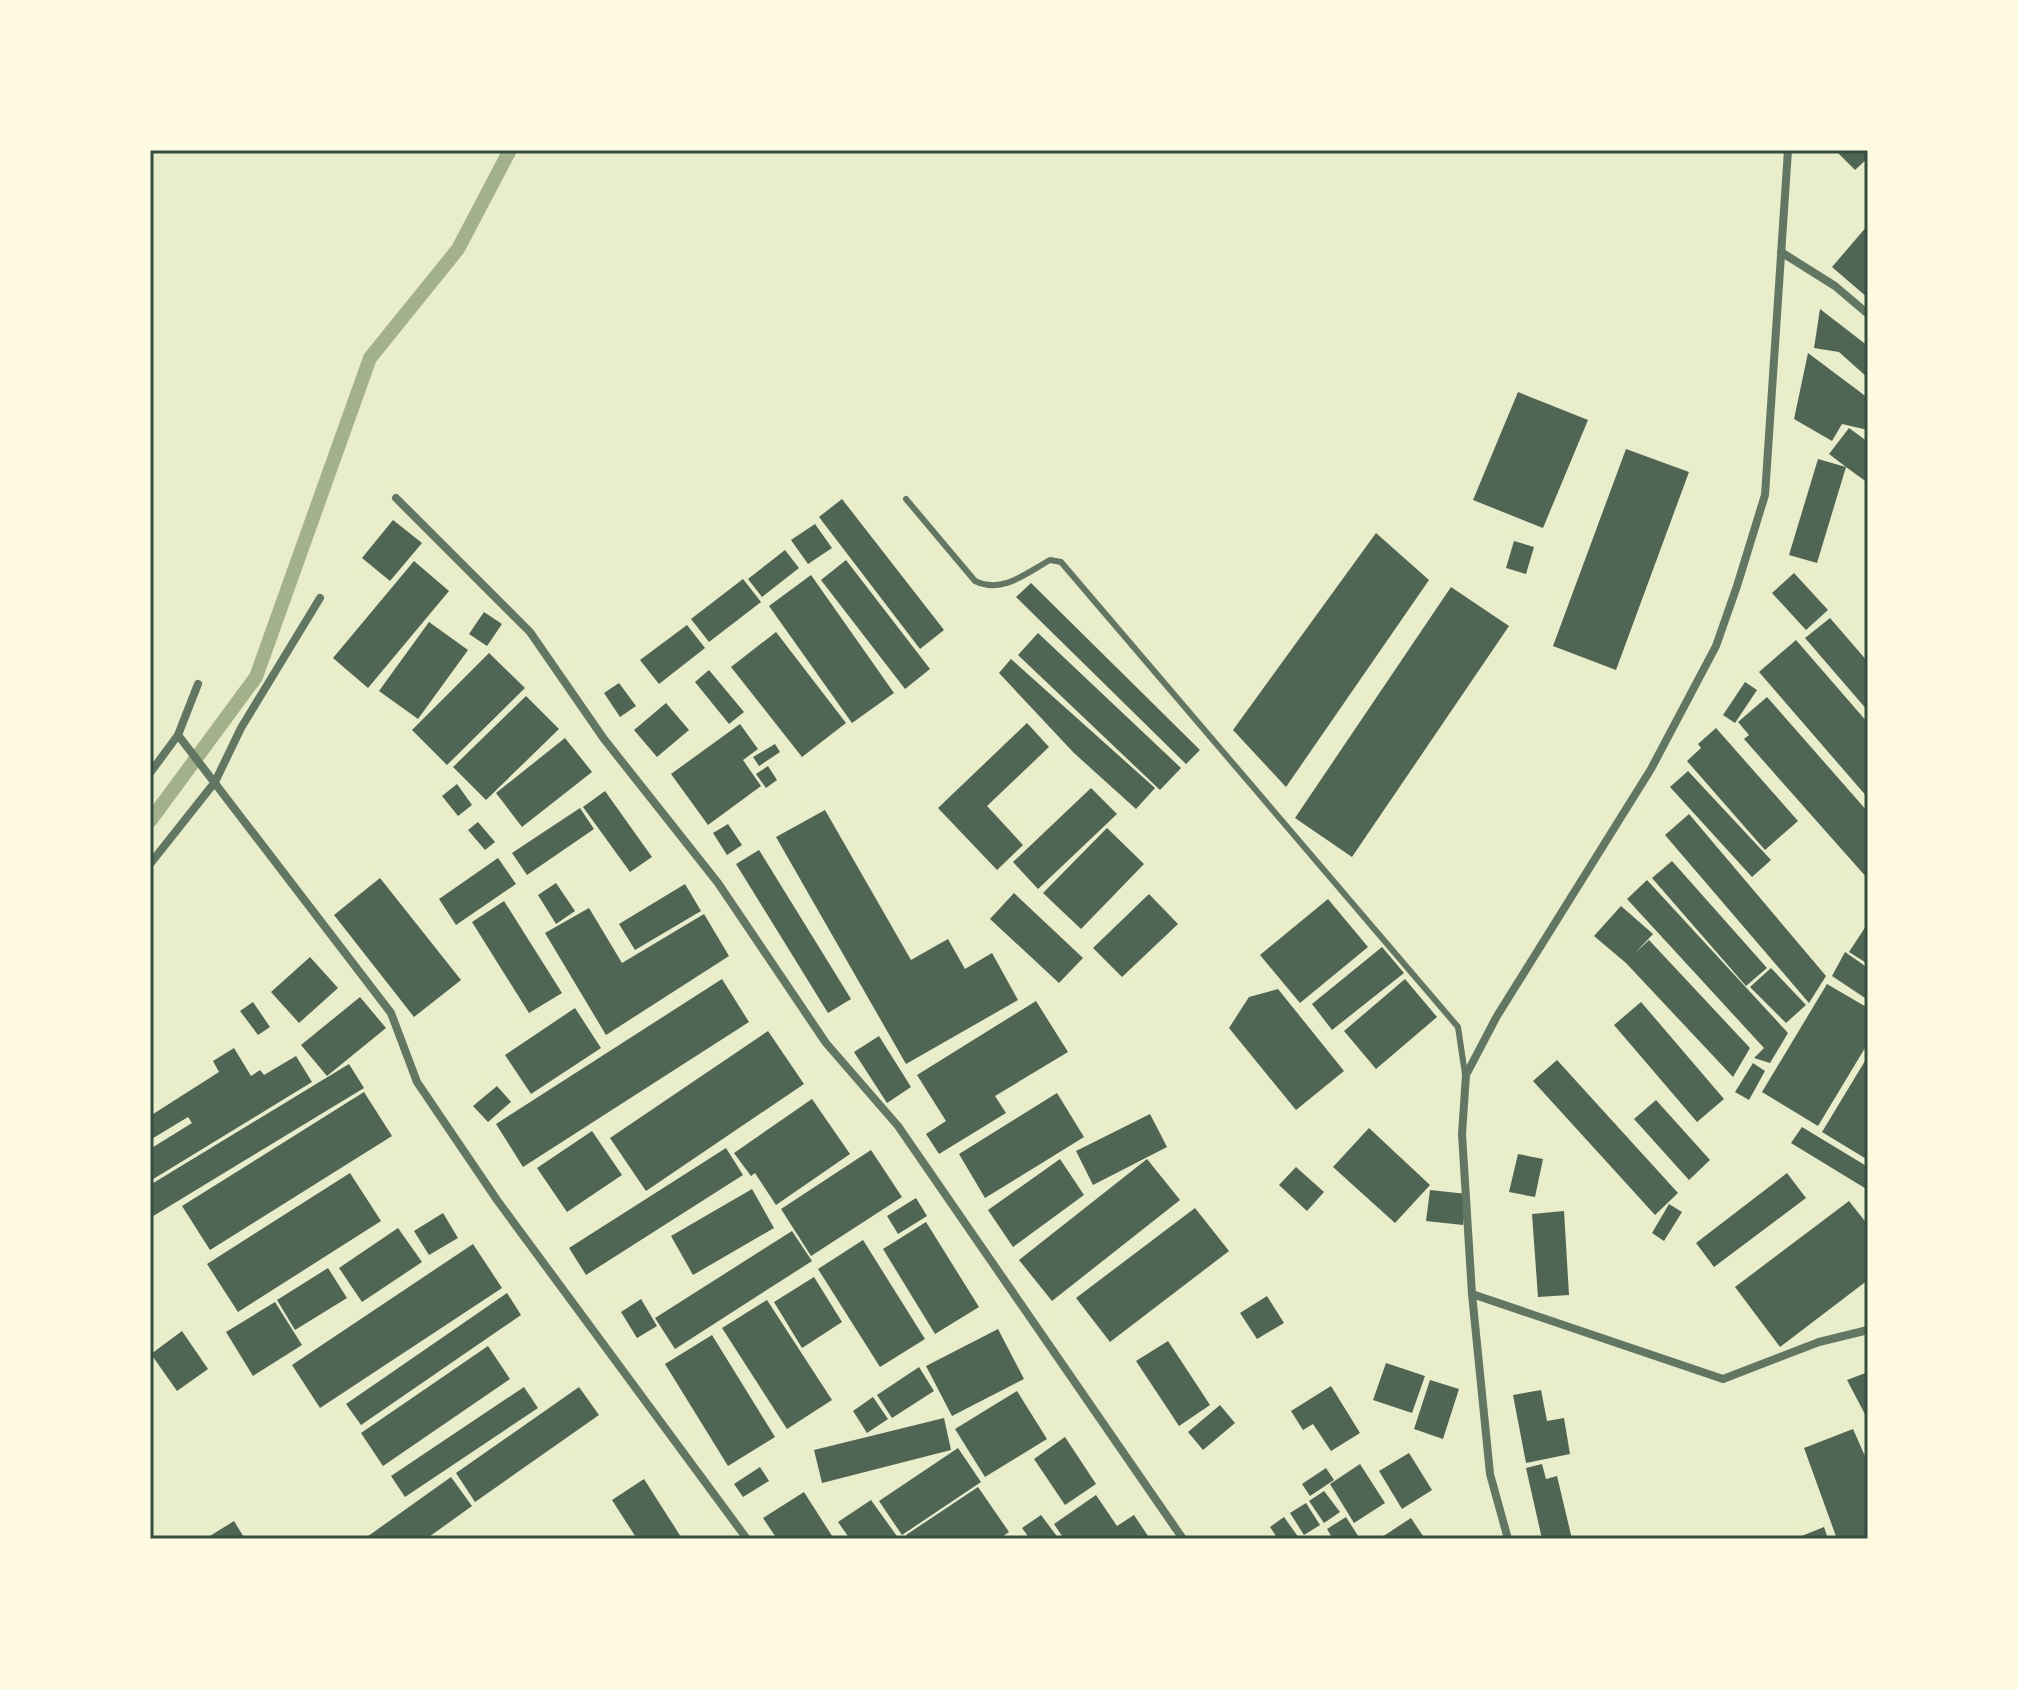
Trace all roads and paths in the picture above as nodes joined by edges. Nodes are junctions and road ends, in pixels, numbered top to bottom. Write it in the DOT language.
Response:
graph roads {
  1 [pos="1788,150"];
  2 [pos="1781,252"];
  3 [pos="1868,314"];
  4 [pos="396,498"];
  5 [pos="906,499"];
  6 [pos="320,598"];
  7 [pos="198,684"];
  8 [pos="178,735"];
  9 [pos="150,773"];
  10 [pos="215,782"];
  11 [pos="150,864"];
  12 [pos="1466,1075"];
  13 [pos="1472,1294"];
  14 [pos="1868,1330"];
  15 [pos="747,1539"];
  16 [pos="1183,1539"];
  17 [pos="1508,1539"];
  1 -- 2 [label="street"];
  2 -- 3 [label="street"];
  2 -- 12 [label="street"];
  4 -- 16 [label="street"];
  5 -- 12 [label="lane"];
  6 -- 10 [label="street"];
  7 -- 8 [label="street"];
  8 -- 9 [label="street"];
  8 -- 10 [label="street"];
  10 -- 11 [label="street"];
  10 -- 15 [label="street"];
  12 -- 13 [label="street"];
  13 -- 14 [label="street"];
  13 -- 17 [label="street"];
}
